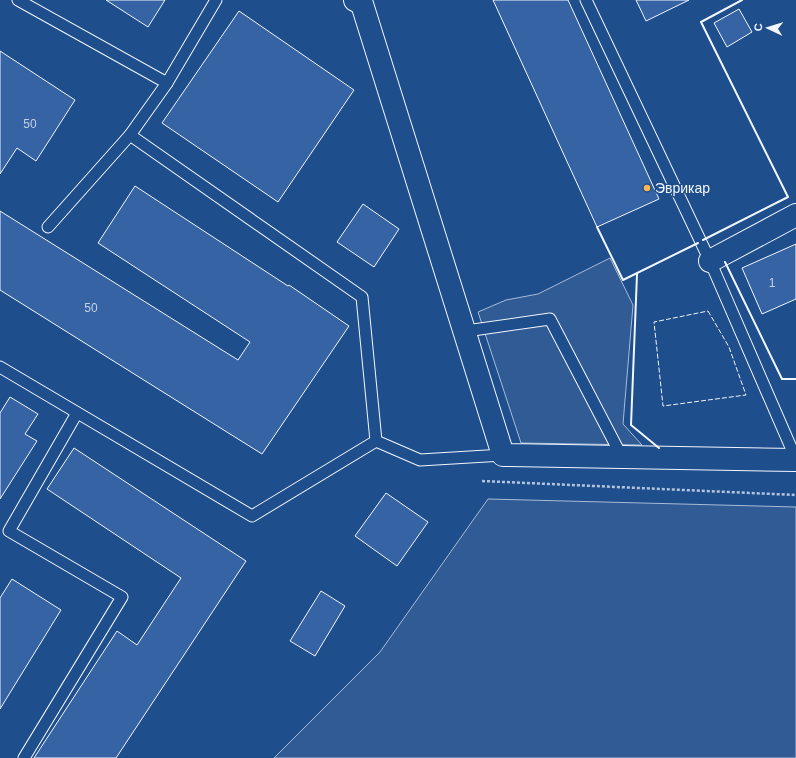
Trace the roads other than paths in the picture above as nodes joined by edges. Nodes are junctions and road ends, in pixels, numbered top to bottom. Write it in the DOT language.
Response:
graph roads {
  1 [pos="18,0"];
  2 [pos="216,0"];
  3 [pos="355,0"];
  4 [pos="586,0"];
  5 [pos="167,83"];
  6 [pos="130,135"];
  7 [pos="796,215"];
  8 [pos="48,227"];
  9 [pos="710,261"];
  10 [pos="466,331"];
  11 [pos="0,367"];
  12 [pos="77,413"];
  13 [pos="376,441"];
  14 [pos="503,455"];
  15 [pos="622,457"];
  16 [pos="796,459"];
  17 [pos="24,758"];
  1 -- 5 [label="lane"];
  2 -- 5 [label="lane"];
  3 -- 10 [label="street"];
  4 -- 9 [label="lane"];
  5 -- 6 [label="lane"];
  6 -- 8 [label="lane"];
  6 -- 13 [label="lane"];
  7 -- 9 [label="street"];
  9 -- 16 [label="lane"];
  10 -- 14 [label="street"];
  10 -- 15 [label="lane"];
  11 -- 12 [label="lane"];
  12 -- 13 [label="lane"];
  12 -- 17 [label="lane"];
  13 -- 14 [label="lane"];
  14 -- 15 [label="street"];
  15 -- 16 [label="street"];
}
